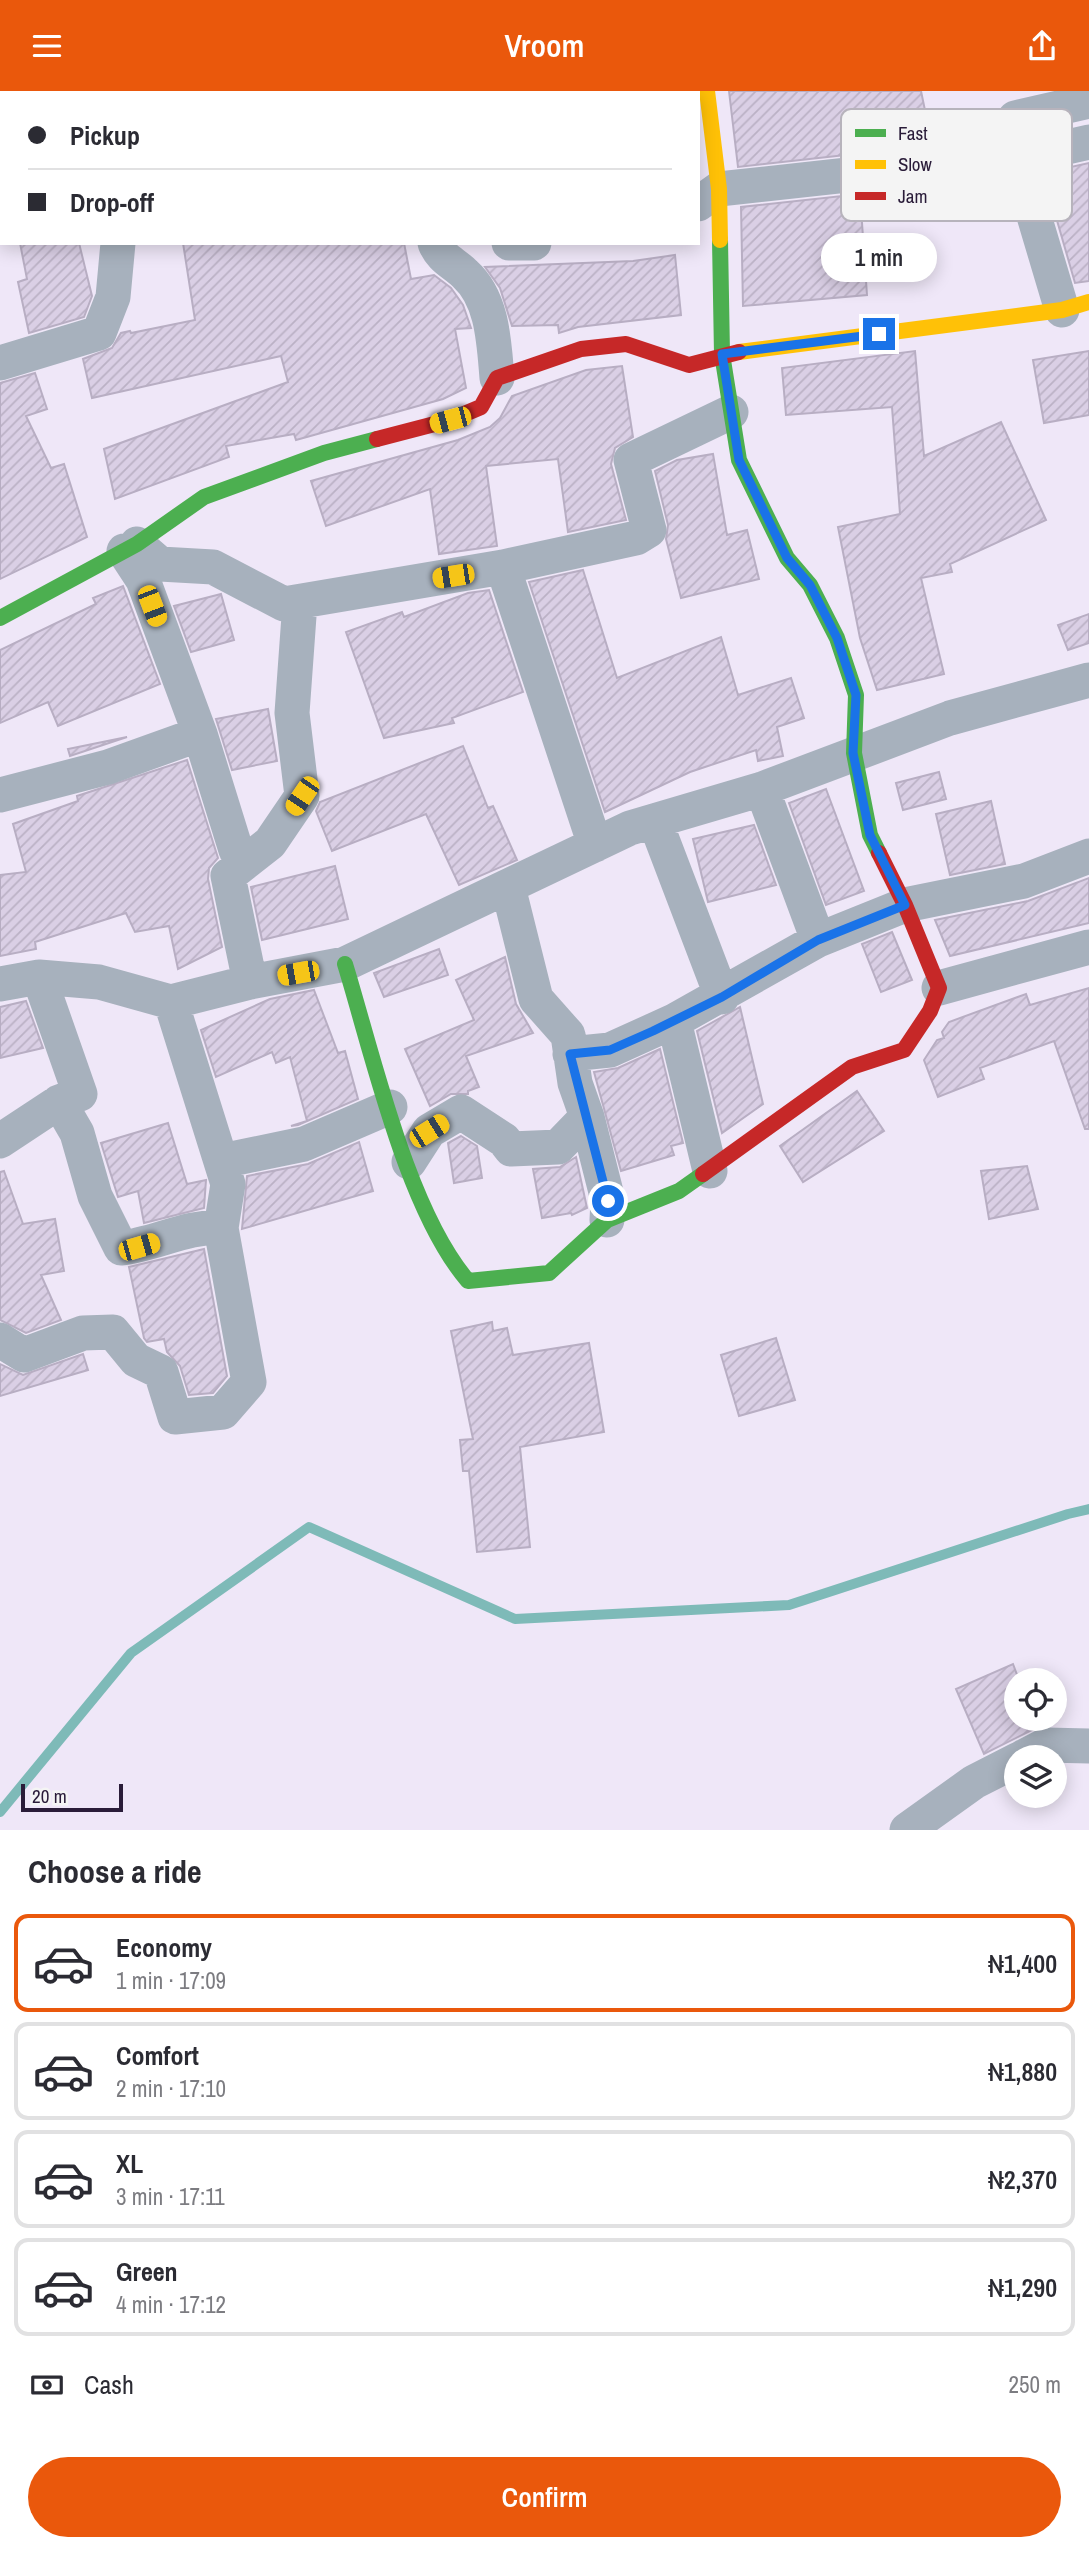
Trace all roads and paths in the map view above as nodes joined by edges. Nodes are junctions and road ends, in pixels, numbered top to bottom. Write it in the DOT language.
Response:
graph roads {
  1 [pos="707,91"];
  2 [pos="1089,101"];
  3 [pos="1024,102"];
  4 [pos="1089,142"];
  5 [pos="1072,147"];
  6 [pos="841,178"];
  7 [pos="709,196"];
  8 [pos="1036,221"];
  9 [pos="118,245"];
  10 [pos="436,245"];
  11 [pos="1076,306"];
  12 [pos="722,354"];
  13 [pos="0,363"];
  14 [pos="497,378"];
  15 [pos="731,412"];
  16 [pos="131,547"];
  17 [pos="503,567"];
  18 [pos="300,602"];
  19 [pos="0,618"];
  20 [pos="1089,680"];
  21 [pos="200,734"];
  22 [pos="853,753"];
  23 [pos="762,789"];
  24 [pos="0,795"];
  25 [pos="655,821"];
  26 [pos="595,845"];
  27 [pos="1089,856"];
  28 [pos="251,857"];
  29 [pos="508,887"];
  30 [pos="905,905"];
  31 [pos="818,940"];
  32 [pos="1089,947"];
  33 [pos="345,964"];
  34 [pos="38,977"];
  35 [pos="250,982"];
  36 [pos="0,984"];
  37 [pos="939,988"];
  38 [pos="722,997"];
  39 [pos="171,1002"];
  40 [pos="674,1021"];
  41 [pos="570,1054"];
  42 [pos="60,1102"];
  43 [pos="390,1107"];
  44 [pos="587,1117"];
  45 [pos="0,1141"];
  46 [pos="222,1161"];
  47 [pos="409,1162"];
  48 [pos="710,1171"];
  49 [pos="607,1220"];
  50 [pos="221,1228"];
  51 [pos="0,1340"];
  52 [pos="1067,1745"];
  53 [pos="1089,1746"];
  54 [pos="1004,1767"];
  55 [pos="907,1830"];
  1 -- 7 [label="street"];
  2 -- 3 [label="street"];
  4 -- 5 [label="street"];
  6 -- 7 [label="street"];
  7 -- 12 [label="street"];
  8 -- 11 [label="street"];
  9 -- 13 [label="street"];
  10 -- 14 [label="street"];
  11 -- 12 [label="street"];
  12 -- 14 [label="street"];
  12 -- 15 [label="street"];
  14 -- 16 [label="street"];
  15 -- 17 [label="street"];
  15 -- 22 [label="street"];
  16 -- 18 [label="street"];
  16 -- 19 [label="street"];
  16 -- 21 [label="street"];
  17 -- 18 [label="street"];
  17 -- 26 [label="street"];
  18 -- 28 [label="street"];
  20 -- 22 [label="street"];
  21 -- 24 [label="street"];
  21 -- 28 [label="street"];
  22 -- 23 [label="street"];
  22 -- 30 [label="street"];
  23 -- 25 [label="street"];
  23 -- 31 [label="street"];
  25 -- 26 [label="street"];
  25 -- 38 [label="street"];
  26 -- 29 [label="street"];
  27 -- 30 [label="street"];
  28 -- 35 [label="street"];
  29 -- 33 [label="street"];
  29 -- 41 [label="street"];
  30 -- 31 [label="street"];
  30 -- 37 [label="street"];
  31 -- 38 [label="street"];
  32 -- 37 [label="street"];
  33 -- 35 [label="street"];
  33 -- 43 [label="street"];
  34 -- 36 [label="street"];
  34 -- 39 [label="street"];
  34 -- 42 [label="street"];
  35 -- 39 [label="street"];
  37 -- 48 [label="street"];
  38 -- 40 [label="street"];
  39 -- 46 [label="street"];
  40 -- 41 [label="street"];
  40 -- 48 [label="street"];
  41 -- 44 [label="street"];
  42 -- 45 [label="street"];
  42 -- 50 [label="street"];
  43 -- 46 [label="street"];
  43 -- 47 [label="street"];
  44 -- 47 [label="street"];
  44 -- 49 [label="street"];
  46 -- 50 [label="street"];
  47 -- 49 [label="street"];
  48 -- 49 [label="street"];
  50 -- 51 [label="street"];
  52 -- 53 [label="street"];
  54 -- 55 [label="street"];
}
